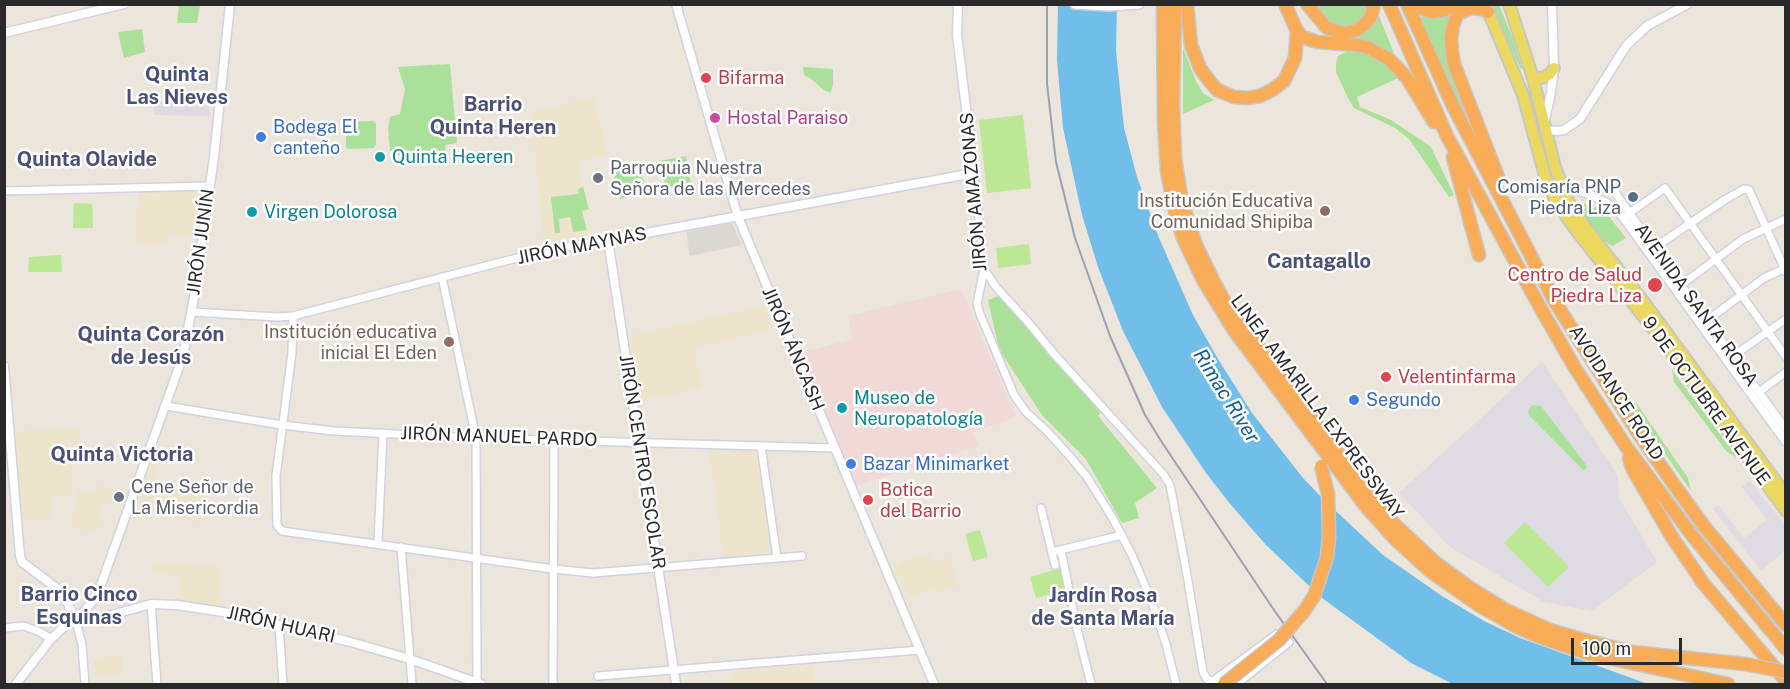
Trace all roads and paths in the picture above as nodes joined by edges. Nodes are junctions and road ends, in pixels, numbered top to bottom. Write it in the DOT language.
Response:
graph roads {
  1 [pos="124,4"];
  2 [pos="230,4"];
  3 [pos="676,4"];
  4 [pos="958,4"];
  5 [pos="1075,4"];
  6 [pos="1139,4"];
  7 [pos="1163,4"];
  8 [pos="1175,4"];
  9 [pos="1187,4"];
  10 [pos="1285,4"];
  11 [pos="1307,4"];
  12 [pos="1374,4"];
  13 [pos="1389,4"];
  14 [pos="1407,4"];
  15 [pos="1415,4"];
  16 [pos="1509,4"];
  17 [pos="1552,4"];
  18 [pos="1688,4"];
  19 [pos="1456,8"];
  20 [pos="1487,8"];
  21 [pos="1297,31"];
  22 [pos="4,33"];
  23 [pos="1554,68"];
  24 [pos="1533,78"];
  25 [pos="1545,126"];
  26 [pos="1447,136"];
  27 [pos="974,173"];
  28 [pos="1606,181"];
  29 [pos="209,186"];
  30 [pos="1562,187"];
  31 [pos="1550,189"];
  32 [pos="4,191"];
  33 [pos="1627,215"];
  34 [pos="738,217"];
  35 [pos="1785,219"];
  36 [pos="1690,224"];
  37 [pos="1765,227"];
  38 [pos="608,240"];
  39 [pos="1654,248"];
  40 [pos="1528,250"];
  41 [pos="1479,255"];
  42 [pos="1715,259"];
  43 [pos="984,269"];
  44 [pos="1785,269"];
  45 [pos="442,277"];
  46 [pos="1681,285"];
  47 [pos="1741,296"];
  48 [pos="192,312"];
  49 [pos="293,316"];
  50 [pos="1785,318"];
  51 [pos="1704,323"];
  52 [pos="1767,332"];
  53 [pos="1733,356"];
  54 [pos="1785,357"];
  55 [pos="4,366"];
  56 [pos="1785,372"];
  57 [pos="1759,392"];
  58 [pos="166,406"];
  59 [pos="282,425"];
  60 [pos="1783,428"];
  61 [pos="1308,431"];
  62 [pos="383,433"];
  63 [pos="476,438"];
  64 [pos="554,440"];
  65 [pos="638,442"];
  66 [pos="1785,442"];
  67 [pos="1625,445"];
  68 [pos="761,446"];
  69 [pos="834,448"];
  70 [pos="1785,495"];
  71 [pos="1041,508"];
  72 [pos="1785,511"];
  73 [pos="1122,535"];
  74 [pos="378,543"];
  75 [pos="401,547"];
  76 [pos="1061,550"];
  77 [pos="1052,552"];
  78 [pos="802,556"];
  79 [pos="477,558"];
  80 [pos="777,558"];
  81 [pos="1055,565"];
  82 [pos="658,568"];
  83 [pos="553,569"];
  84 [pos="151,604"];
  85 [pos="76,621"];
  86 [pos="279,625"];
  87 [pos="1785,625"];
  88 [pos="4,628"];
  89 [pos="1282,631"];
  90 [pos="51,639"];
  91 [pos="1289,642"];
  92 [pos="920,650"];
  93 [pos="1785,650"];
  94 [pos="410,659"];
  95 [pos="673,670"];
  96 [pos="1785,672"];
  97 [pos="598,676"];
  98 [pos="1785,681"];
  99 [pos="16,684"];
  100 [pos="85,684"];
  101 [pos="157,684"];
  102 [pos="283,684"];
  103 [pos="412,684"];
  104 [pos="479,684"];
  105 [pos="553,684"];
  106 [pos="675,684"];
  107 [pos="934,684"];
  108 [pos="1091,684"];
  109 [pos="1176,684"];
  110 [pos="1217,684"];
  111 [pos="1237,684"];
  112 [pos="1728,684"];
  1 -- 22 [label="street"];
  2 -- 29 [label="street, JIRÓN JUNÍN"];
  3 -- 34 [label="street, JIRÓN ÁNCASH"];
  4 -- 27 [label="street, JIRÓN AMAZONAS"];
  5 -- 6 [label="main road"];
  7 -- 61 [label="highway, LINEA AMARILLA EXPRESSWAY"];
  8 -- 96 [label="highway, LINEA AMARILLA EXPRESSWAY, bridge"];
  9 -- 21 [label="highway"];
  10 -- 21 [label="highway"];
  11 -- 12 [label="highway"];
  13 -- 26 [label="highway, AVOIDANCE ROAD"];
  14 -- 40 [label="highway, AVOIDANCE ROAD"];
  15 -- 19 [label="highway"];
  16 -- 24 [label="main road, 9 DE OCTUBRE AVENUE"];
  17 -- 23 [label="street"];
  18 -- 25 [label="street"];
  19 -- 20 [label="highway"];
  19 -- 40 [label="highway"];
  20 -- 31 [label="main road, 9 DE OCTUBRE AVENUE"];
  21 -- 26 [label="highway"];
  23 -- 24 [label="main road"];
  23 -- 25 [label="street"];
  24 -- 25 [label="main road, 9 DE OCTUBRE AVENUE"];
  25 -- 30 [label="main road, 9 DE OCTUBRE AVENUE"];
  26 -- 41 [label="highway"];
  26 -- 67 [label="highway, AVOIDANCE ROAD"];
  27 -- 34 [label="street, JIRÓN MAYNAS"];
  27 -- 43 [label="street, JIRÓN AMAZONAS"];
  28 -- 33 [label="street, AVENIDA SANTA ROSA"];
  29 -- 32 [label="street"];
  29 -- 48 [label="street, JIRÓN JUNÍN"];
  30 -- 31 [label="main road"];
  30 -- 33 [label="street, AVENIDA SANTA ROSA"];
  30 -- 70 [label="main road, 9 DE OCTUBRE AVENUE"];
  31 -- 72 [label="main road, 9 DE OCTUBRE AVENUE"];
  33 -- 36 [label="street"];
  33 -- 39 [label="street, AVENIDA SANTA ROSA"];
  33 -- 51 [label="street, AVENIDA SANTA ROSA"];
  34 -- 38 [label="street, JIRÓN MAYNAS"];
  34 -- 69 [label="street, JIRÓN ÁNCASH"];
  35 -- 37 [label="street"];
  36 -- 37 [label="street"];
  36 -- 39 [label="street"];
  36 -- 42 [label="street"];
  37 -- 42 [label="street"];
  37 -- 44 [label="street"];
  38 -- 45 [label="street, JIRÓN MAYNAS"];
  38 -- 65 [label="street, JIRÓN CENTRO ESCOLAR"];
  39 -- 46 [label="street, AVENIDA SANTA ROSA"];
  40 -- 87 [label="highway, AVOIDANCE ROAD"];
  42 -- 46 [label="street"];
  42 -- 47 [label="street"];
  43 -- 73 [label="street, JIRÓN AMAZONAS"];
  43 -- 110 [label="street"];
  44 -- 47 [label="street"];
  45 -- 49 [label="street, JIRÓN MAYNAS"];
  45 -- 63 [label="street"];
  46 -- 51 [label="street, AVENIDA SANTA ROSA"];
  47 -- 51 [label="street"];
  47 -- 52 [label="street"];
  48 -- 49 [label="street, JIRÓN MAYNAS"];
  48 -- 58 [label="street, JIRÓN JUNÍN"];
  49 -- 59 [label="street"];
  50 -- 52 [label="street"];
  51 -- 53 [label="street, AVENIDA SANTA ROSA"];
  51 -- 60 [label="street, AVENIDA SANTA ROSA"];
  52 -- 53 [label="street"];
  52 -- 54 [label="street"];
  53 -- 57 [label="street, AVENIDA SANTA ROSA"];
  55 -- 85 [label="street"];
  56 -- 57 [label="street"];
  57 -- 60 [label="street, AVENIDA SANTA ROSA"];
  58 -- 59 [label="street, JIRÓN MANUEL PARDO"];
  58 -- 85 [label="street, JIRÓN JUNÍN"];
  59 -- 62 [label="street, JIRÓN MANUEL PARDO"];
  59 -- 74 [label="street"];
  60 -- 66 [label="street, AVENIDA SANTA ROSA"];
  61 -- 110 [label="highway, bridge"];
  61 -- 112 [label="highway, LINEA AMARILLA EXPRESSWAY"];
  62 -- 63 [label="street, JIRÓN MANUEL PARDO"];
  62 -- 74 [label="street"];
  63 -- 64 [label="street, JIRÓN MANUEL PARDO"];
  63 -- 79 [label="street"];
  64 -- 65 [label="street, JIRÓN MANUEL PARDO"];
  64 -- 83 [label="street"];
  65 -- 68 [label="street, JIRÓN MANUEL PARDO"];
  65 -- 82 [label="street, JIRÓN CENTRO ESCOLAR"];
  67 -- 93 [label="highway, AVOIDANCE ROAD"];
  67 -- 98 [label="highway"];
  68 -- 69 [label="street, JIRÓN MANUEL PARDO"];
  68 -- 80 [label="street"];
  69 -- 92 [label="street, JIRÓN ÁNCASH"];
  71 -- 77 [label="street"];
  73 -- 76 [label="street"];
  73 -- 109 [label="street, JIRÓN AMAZONAS"];
  74 -- 75 [label="street"];
  75 -- 79 [label="street"];
  75 -- 94 [label="street"];
  76 -- 77 [label="street"];
  76 -- 108 [label="street"];
  77 -- 81 [label="street"];
  78 -- 80 [label="street"];
  79 -- 83 [label="street"];
  79 -- 104 [label="street"];
  80 -- 82 [label="street"];
  82 -- 83 [label="street"];
  82 -- 95 [label="street, JIRÓN CENTRO ESCOLAR"];
  83 -- 105 [label="street"];
  84 -- 85 [label="street, JIRÓN HUARI"];
  84 -- 86 [label="street, JIRÓN HUARI"];
  84 -- 101 [label="street"];
  85 -- 90 [label="street, JIRÓN JUNÍN"];
  85 -- 100 [label="street"];
  86 -- 94 [label="street, JIRÓN HUARI"];
  86 -- 102 [label="street"];
  88 -- 90 [label="street"];
  89 -- 110 [label="street"];
  90 -- 99 [label="street, JIRÓN JUNÍN"];
  91 -- 111 [label="street"];
  92 -- 95 [label="street"];
  92 -- 107 [label="street, JIRÓN ÁNCASH"];
  94 -- 103 [label="street"];
  94 -- 104 [label="street, JIRÓN HUARI"];
  95 -- 97 [label="street"];
  95 -- 106 [label="street, JIRÓN CENTRO ESCOLAR"];
}
